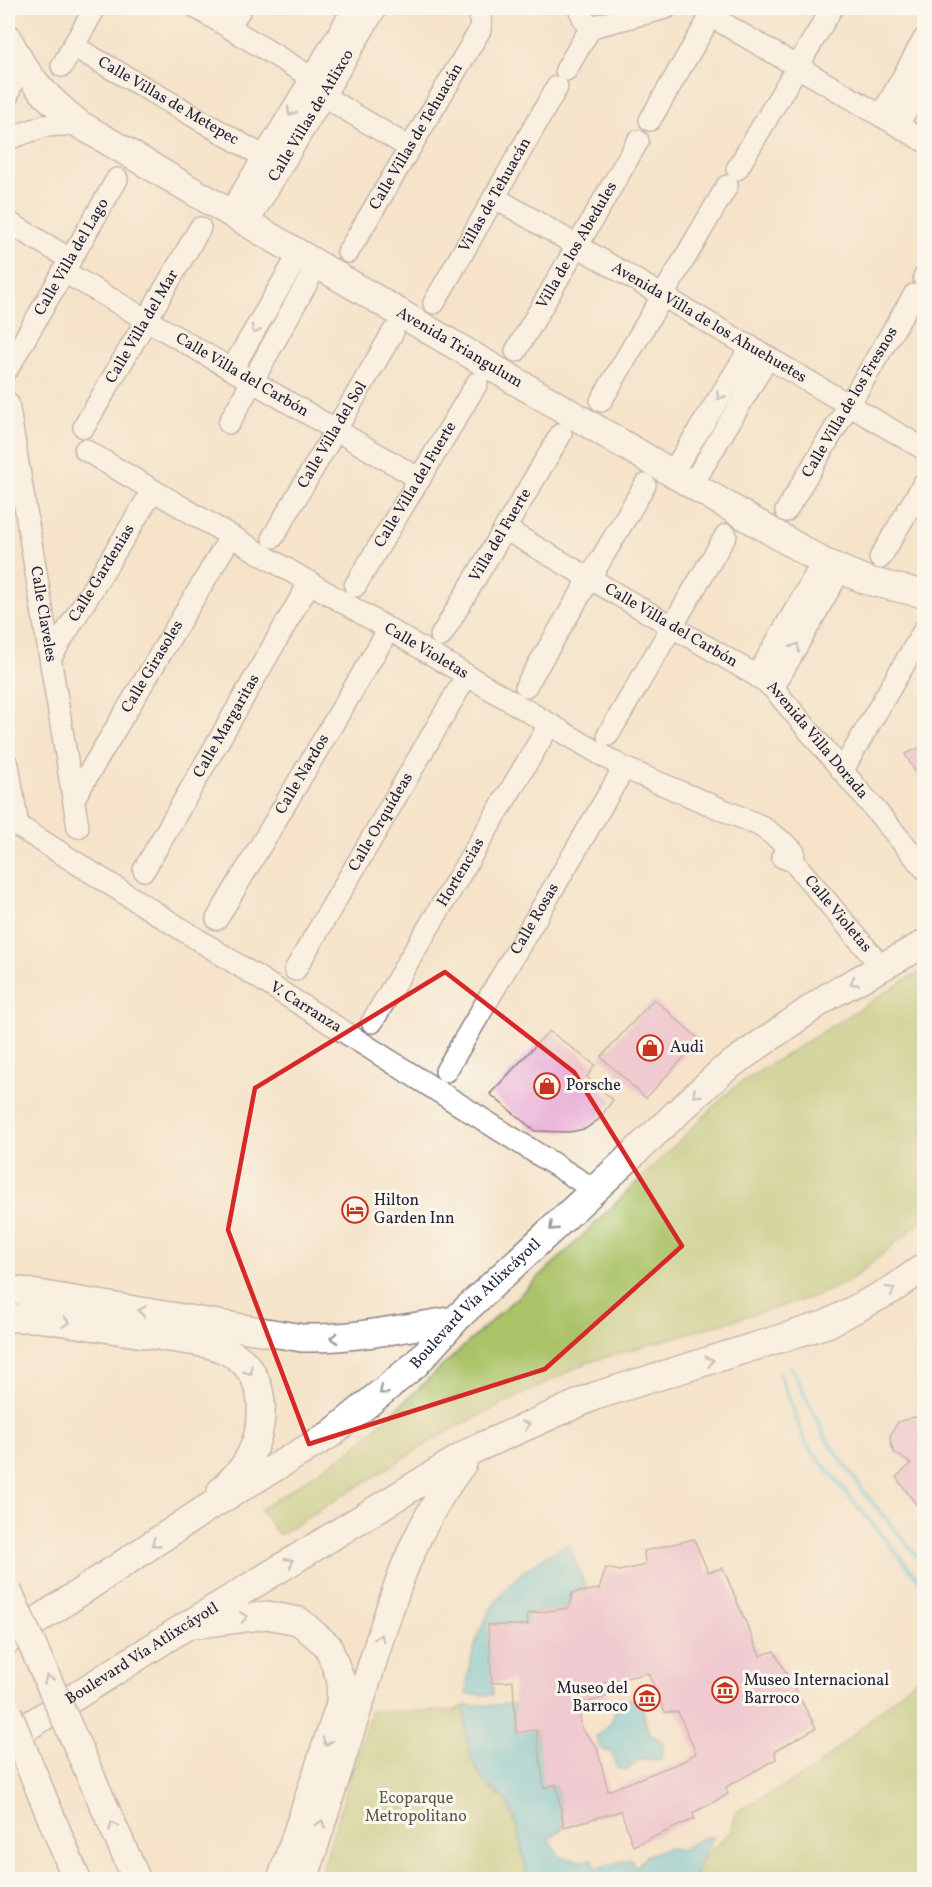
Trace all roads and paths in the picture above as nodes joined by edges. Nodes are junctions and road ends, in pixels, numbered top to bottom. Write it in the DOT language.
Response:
graph roads {
  1 [pos="94,8"];
  2 [pos="197,8"];
  3 [pos="241,8"];
  4 [pos="354,8"];
  5 [pos="376,8"];
  6 [pos="579,8"];
  7 [pos="666,8"];
  8 [pos="832,8"];
  9 [pos="711,11"];
  10 [pos="481,14"];
  11 [pos="229,27"];
  12 [pos="591,27"];
  13 [pos="924,39"];
  14 [pos="73,46"];
  15 [pos="13,49"];
  16 [pos="62,66"];
  17 [pos="797,66"];
  18 [pos="924,80"];
  19 [pos="314,86"];
  20 [pos="8,95"];
  21 [pos="650,120"];
  22 [pos="890,120"];
  23 [pos="79,124"];
  24 [pos="8,139"];
  25 [pos="638,141"];
  26 [pos="924,141"];
  27 [pos="410,148"];
  28 [pos="264,157"];
  29 [pos="117,179"];
  30 [pos="494,196"];
  31 [pos="238,219"];
  32 [pos="8,222"];
  33 [pos="200,228"];
  34 [pos="578,245"];
  35 [pos="348,252"];
  36 [pos="308,259"];
  37 [pos="67,265"];
  38 [pos="921,283"];
  39 [pos="663,295"];
  40 [pos="434,303"];
  41 [pos="147,320"];
  42 [pos="393,332"];
  43 [pos="15,340"];
  44 [pos="516,351"];
  45 [pos="759,352"];
  46 [pos="8,369"];
  47 [pos="232,369"];
  48 [pos="252,381"];
  49 [pos="477,383"];
  50 [pos="601,401"];
  51 [pos="8,404"];
  52 [pos="849,405"];
  53 [pos="229,423"];
  54 [pos="84,427"];
  55 [pos="336,430"];
  56 [pos="561,434"];
  57 [pos="924,449"];
  58 [pos="85,450"];
  59 [pos="420,479"];
  60 [pos="682,479"];
  61 [pos="924,483"];
  62 [pos="645,485"];
  63 [pos="153,490"];
  64 [pos="786,511"];
  65 [pos="505,529"];
  66 [pos="726,535"];
  67 [pos="231,536"];
  68 [pos="273,537"];
  69 [pos="880,558"];
  70 [pos="831,566"];
  71 [pos="590,578"];
  72 [pos="310,582"];
  73 [pos="355,586"];
  74 [pos="924,594"];
  75 [pos="672,627"];
  76 [pos="389,629"];
  77 [pos="924,630"];
  78 [pos="441,636"];
  79 [pos="51,657"];
  80 [pos="914,666"];
  81 [pos="467,675"];
  82 [pos="765,682"];
  83 [pos="526,686"];
  84 [pos="550,724"];
  85 [pos="608,735"];
  86 [pos="8,765"];
  87 [pos="624,768"];
  88 [pos="842,771"];
  89 [pos="74,798"];
  90 [pos="13,826"];
  91 [pos="78,826"];
  92 [pos="924,868"];
  93 [pos="144,870"];
  94 [pos="217,919"];
  95 [pos="924,944"];
  96 [pos="881,966"];
  97 [pos="295,970"];
  98 [pos="372,1022"];
  99 [pos="446,1071"];
  100 [pos="593,1189"];
  101 [pos="924,1267"];
  102 [pos="8,1289"];
  103 [pos="8,1318"];
  104 [pos="454,1320"];
  105 [pos="473,1450"];
  106 [pos="204,1510"];
  107 [pos="8,1591"];
  108 [pos="186,1626"];
  109 [pos="8,1640"];
  110 [pos="8,1713"];
  111 [pos="8,1739"];
  112 [pos="77,1880"];
  113 [pos="137,1880"];
  114 [pos="281,1880"];
  115 [pos="304,1880"];
  1 -- 14 [label="street"];
  2 -- 11 [label="street"];
  3 -- 11 [label="street"];
  4 -- 19 [label="street, Calle Villas de Atlixco"];
  5 -- 19 [label="street, Calle Villas de Atlixco"];
  6 -- 12 [label="street"];
  7 -- 12 [label="street"];
  8 -- 17 [label="street"];
  9 -- 17 [label="street"];
  9 -- 21 [label="street"];
  10 -- 27 [label="street, Calle Villas de Tehuacán"];
  11 -- 19 [label="street"];
  12 -- 30 [label="street, Villas de Tehuacán"];
  13 -- 22 [label="street"];
  14 -- 16 [label="street"];
  14 -- 28 [label="street, Calle Villas de Metepec"];
  15 -- 20 [label="street"];
  15 -- 23 [label="main road, Avenida Triangulum"];
  17 -- 22 [label="street"];
  17 -- 39 [label="street"];
  18 -- 22 [label="street"];
  19 -- 27 [label="street"];
  19 -- 28 [label="street, Calle Villas de Atlixco, one-way"];
  19 -- 31 [label="street, Calle Villas de Atlixco"];
  22 -- 26 [label="street"];
  23 -- 24 [label="street"];
  23 -- 31 [label="main road, Avenida Triangulum"];
  25 -- 34 [label="street, Villa de los Abedules"];
  27 -- 35 [label="street, Calle Villas de Tehuacán"];
  28 -- 31 [label="street, Calle Villas de Atlixco"];
  29 -- 37 [label="street, Calle Villa del Lago"];
  30 -- 34 [label="street, Avenida Villa de los Ahuehuetes"];
  30 -- 40 [label="street, Villas de Tehuacán"];
  31 -- 36 [label="main road, Avenida Triangulum"];
  32 -- 37 [label="street, Calle Villa del Carbón"];
  33 -- 41 [label="street, Calle Villa del Mar"];
  34 -- 39 [label="street, Avenida Villa de los Ahuehuetes"];
  34 -- 44 [label="street, Villa de los Abedules"];
  36 -- 47 [label="street, one-way"];
  36 -- 48 [label="street"];
  36 -- 60 [label="main road, Avenida Triangulum"];
  37 -- 41 [label="street, Calle Villa del Carbón"];
  37 -- 43 [label="street, Calle Villa del Lago"];
  38 -- 52 [label="street, Calle Villa de los Fresnos"];
  39 -- 45 [label="street, Avenida Villa de los Ahuehuetes"];
  39 -- 50 [label="street"];
  41 -- 47 [label="street, Calle Villa del Carbón"];
  41 -- 54 [label="street, Calle Villa del Mar"];
  42 -- 55 [label="street, Calle Villa del Sol"];
  43 -- 46 [label="street, Calle Villa del Lago"];
  45 -- 52 [label="street, Avenida Villa de los Ahuehuetes"];
  45 -- 60 [label="street"];
  47 -- 48 [label="street, Calle Villa del Carbón"];
  48 -- 53 [label="street"];
  48 -- 55 [label="street, Calle Villa del Carbón"];
  49 -- 59 [label="street, Calle Villa del Fuerte"];
  51 -- 79 [label="street, Calle Claveles"];
  52 -- 57 [label="street, Avenida Villa de los Ahuehuetes"];
  52 -- 64 [label="street, Calle Villa de los Fresnos"];
  55 -- 59 [label="street, Calle Villa del Carbón"];
  55 -- 68 [label="street, Calle Villa del Sol"];
  56 -- 65 [label="street, Villa del Fuerte"];
  58 -- 63 [label="street, Calle Violetas"];
  59 -- 73 [label="street, Calle Villa del Fuerte"];
  60 -- 70 [label="main road, Avenida Triangulum"];
  61 -- 69 [label="street"];
  62 -- 71 [label="street"];
  63 -- 67 [label="street, Calle Violetas"];
  63 -- 79 [label="street, Calle Gardenias"];
  65 -- 71 [label="street, Calle Villa del Carbón"];
  65 -- 78 [label="street, Villa del Fuerte"];
  66 -- 75 [label="street"];
  67 -- 72 [label="street, Calle Violetas"];
  67 -- 89 [label="street, Calle Girasoles"];
  70 -- 74 [label="main road, Avenida Triangulum"];
  70 -- 82 [label="street, Avenida Villa Dorada"];
  71 -- 75 [label="street, Calle Villa del Carbón"];
  71 -- 83 [label="street"];
  72 -- 76 [label="street, Calle Violetas"];
  72 -- 93 [label="street, Calle Margaritas"];
  75 -- 82 [label="street, Calle Villa del Carbón"];
  75 -- 85 [label="street"];
  76 -- 81 [label="street, Calle Violetas"];
  76 -- 94 [label="street, Calle Nardos"];
  77 -- 80 [label="street"];
  79 -- 89 [label="street, Calle Claveles"];
  80 -- 88 [label="street"];
  81 -- 84 [label="street, Calle Violetas"];
  81 -- 97 [label="street, Calle Orquídeas"];
  82 -- 88 [label="street, Avenida Villa Dorada"];
  84 -- 87 [label="street, Calle Violetas"];
  84 -- 98 [label="street, Hortencias"];
  86 -- 90 [label="street"];
  87 -- 96 [label="street, Calle Violetas"];
  87 -- 99 [label="street, Calle Rosas"];
  88 -- 92 [label="street, Avenida Villa Dorada"];
  89 -- 91 [label="street, Calle Claveles"];
  90 -- 100 [label="street, V. Carranza"];
  95 -- 96 [label="main road, Boulevard Vía Atlixcáyotl"];
  96 -- 100 [label="main road, Boulevard Vía Atlixcáyotl, one-way"];
  100 -- 104 [label="main road, Boulevard Vía Atlixcáyotl, one-way"];
  105 -- 101 [label="main road, Boulevard Vía Atlixcáyotl, one-way"];
  104 -- 102 [label="main road, one-way"];
  103 -- 106 [label="main road, one-way"];
  104 -- 106 [label="main road, Boulevard Vía Atlixcáyotl, one-way"];
  108 -- 105 [label="main road, Boulevard Vía Atlixcáyotl, one-way"];
  115 -- 105 [label="main road, one-way"];
  106 -- 109 [label="main road, Boulevard Vía Atlixcáyotl, one-way"];
  113 -- 107 [label="main road, one-way, bridge"];
  108 -- 111 [label="main road, Boulevard Vía Atlixcáyotl"];
  108 -- 114 [label="main road, one-way"];
  110 -- 112 [label="main road, bridge"];
}
